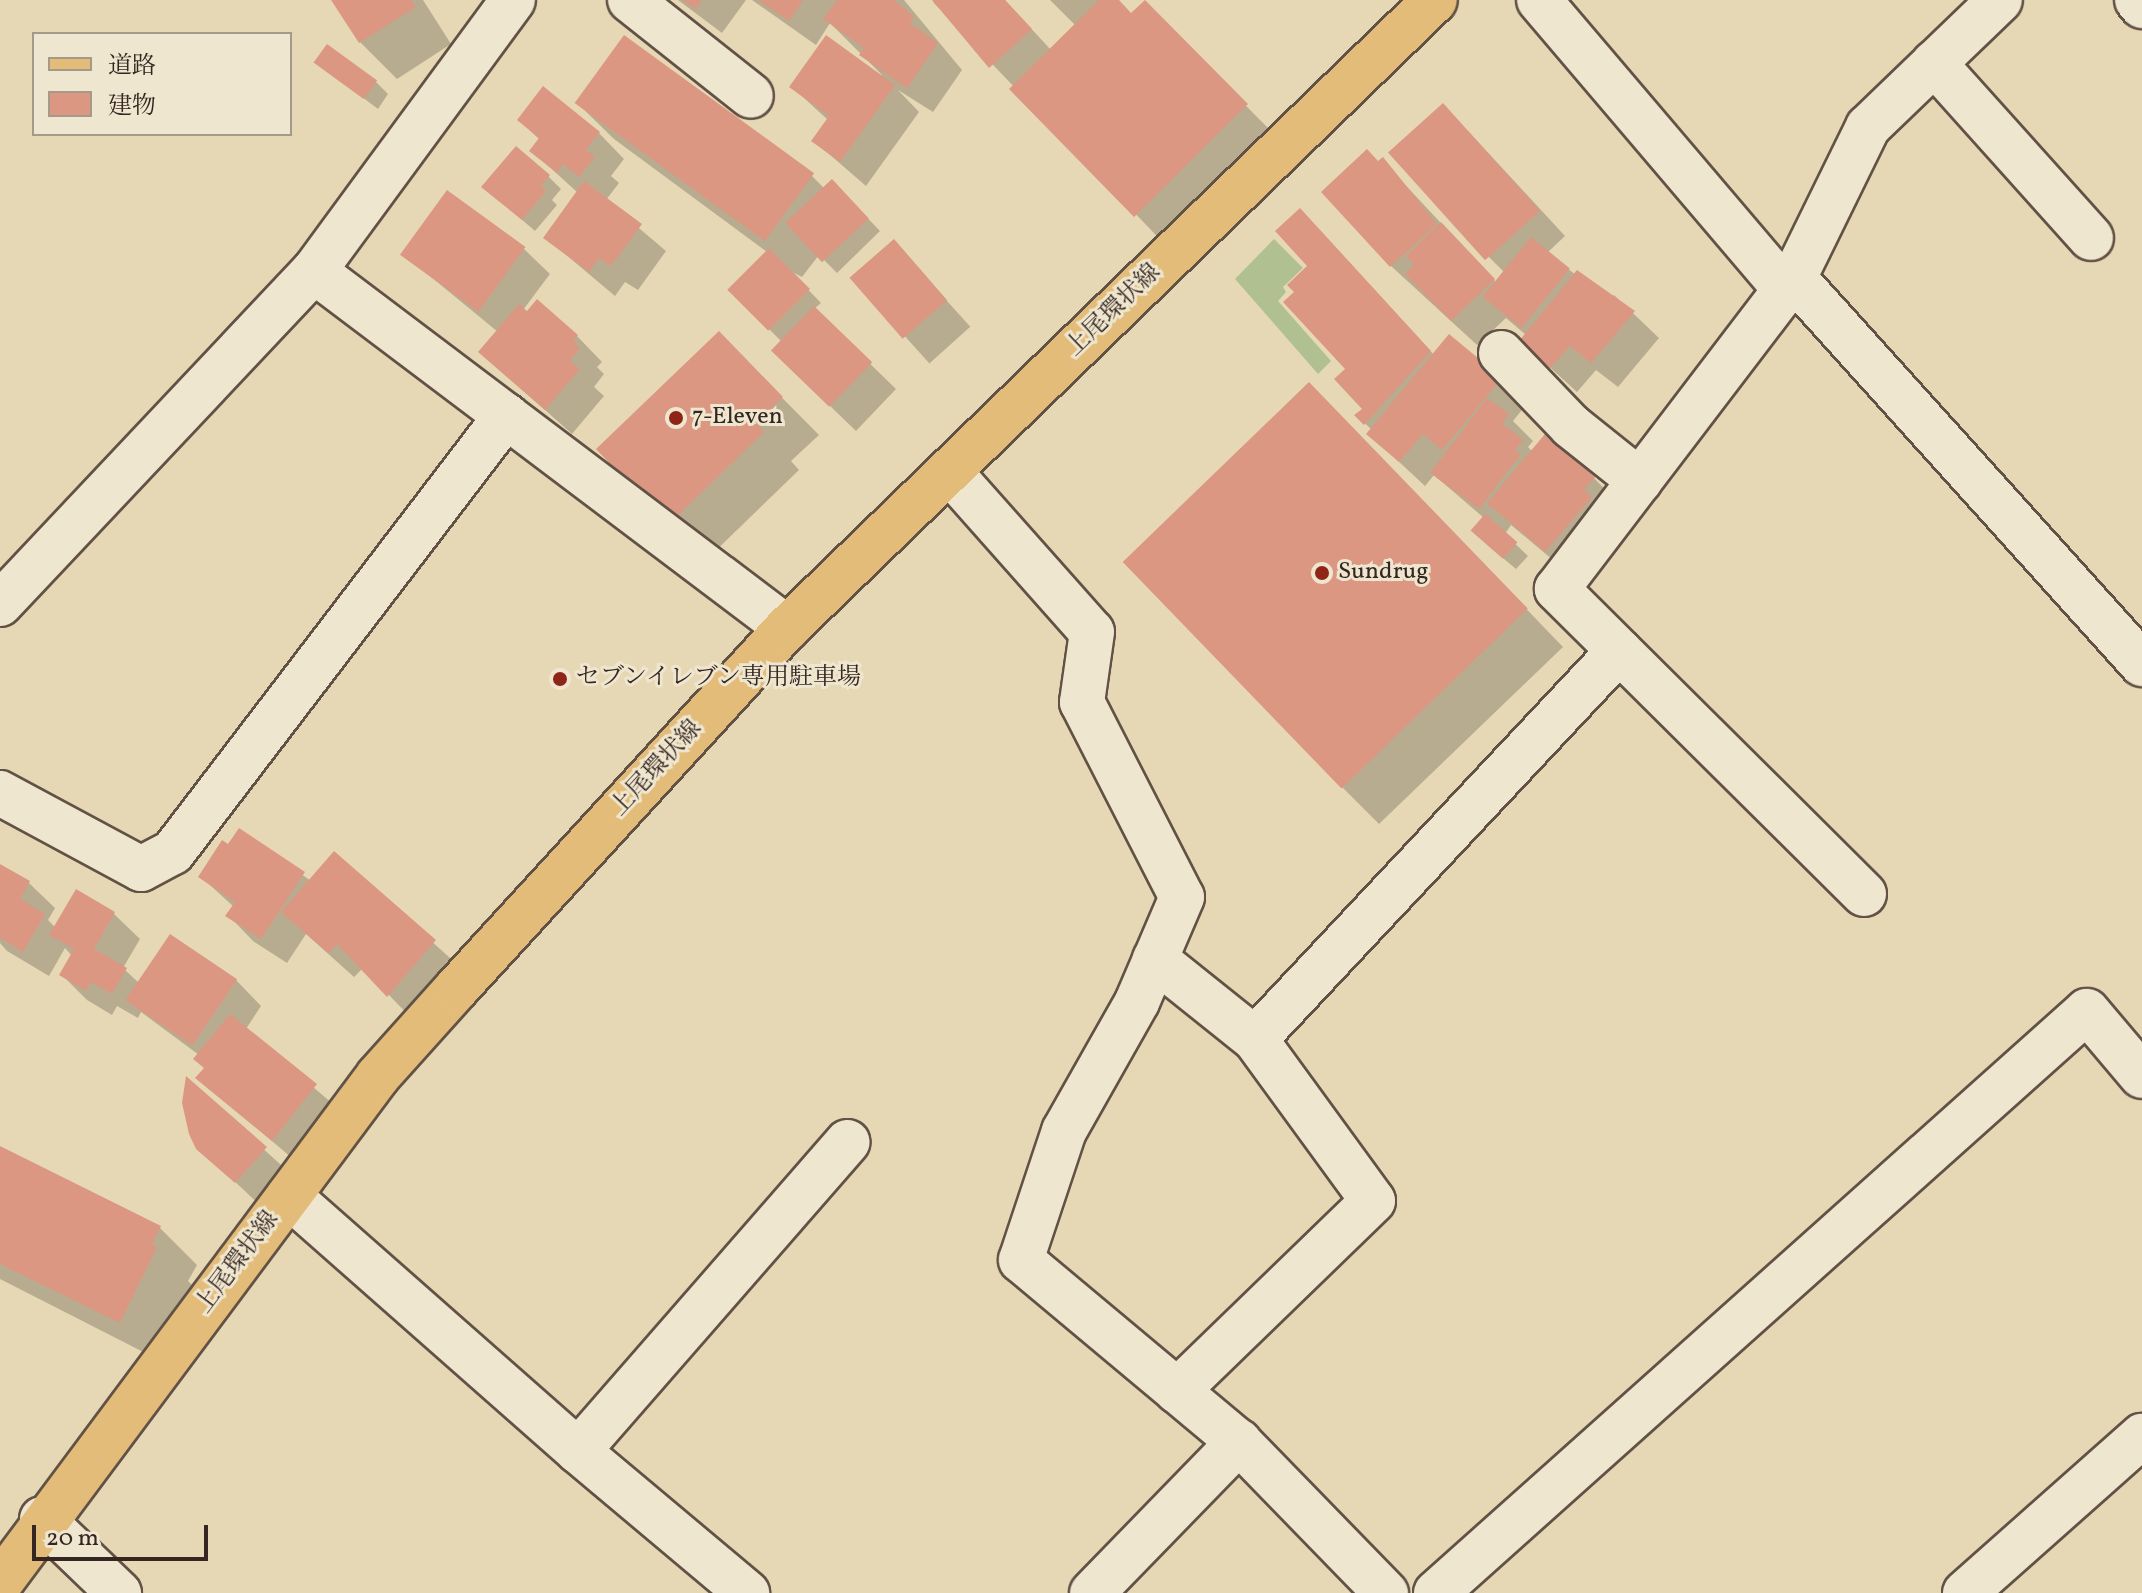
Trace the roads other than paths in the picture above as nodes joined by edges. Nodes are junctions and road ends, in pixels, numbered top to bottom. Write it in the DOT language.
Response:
graph roads {
  1 [pos="513,0"];
  2 [pos="630,0"];
  3 [pos="1539,0"];
  4 [pos="2000,0"];
  5 [pos="2137,0"];
  6 [pos="1431,1"];
  7 [pos="2142,6"];
  8 [pos="1934,63"];
  9 [pos="751,96"];
  10 [pos="2091,238"];
  11 [pos="314,271"];
  12 [pos="1790,284"];
  13 [pos="1501,353"];
  14 [pos="506,416"];
  15 [pos="949,471"];
  16 [pos="1640,481"];
  17 [pos="0,604"];
  18 [pos="787,628"];
  19 [pos="1619,651"];
  20 [pos="2142,664"];
  21 [pos="0,793"];
  22 [pos="1864,894"];
  23 [pos="1155,959"];
  24 [pos="1255,1039"];
  25 [pos="2142,1076"];
  26 [pos="848,1142"];
  27 [pos="289,1196"];
  28 [pos="1177,1391"];
  29 [pos="2142,1436"];
  30 [pos="1239,1442"];
  31 [pos="578,1451"];
  32 [pos="42,1519"];
  33 [pos="0,1583"];
  34 [pos="1978,1589"];
  35 [pos="119,1593"];
  36 [pos="747,1593"];
  37 [pos="1092,1593"];
  38 [pos="1386,1593"];
  39 [pos="1436,1593"];
  1 -- 11 [label="street"];
  2 -- 9 [label="street"];
  3 -- 12 [label="street"];
  4 -- 8 [label="street"];
  5 -- 7 [label="street"];
  6 -- 15 [label="main road, 上尾環状線"];
  8 -- 10 [label="street"];
  8 -- 12 [label="street"];
  11 -- 14 [label="street"];
  11 -- 17 [label="street"];
  12 -- 16 [label="street"];
  12 -- 20 [label="street"];
  13 -- 16 [label="street"];
  14 -- 18 [label="street"];
  14 -- 21 [label="street"];
  15 -- 18 [label="main road, 上尾環状線"];
  15 -- 23 [label="street"];
  16 -- 19 [label="street"];
  18 -- 27 [label="main road, 上尾環状線"];
  19 -- 22 [label="street"];
  19 -- 24 [label="street"];
  23 -- 24 [label="street"];
  23 -- 28 [label="street"];
  24 -- 28 [label="street"];
  25 -- 39 [label="street"];
  26 -- 31 [label="street"];
  27 -- 31 [label="street"];
  27 -- 32 [label="main road, 上尾環状線"];
  28 -- 30 [label="street"];
  29 -- 34 [label="street"];
  30 -- 37 [label="street"];
  30 -- 38 [label="street"];
  31 -- 36 [label="street"];
  32 -- 33 [label="main road, 上尾環状線"];
  32 -- 35 [label="street"];
}
